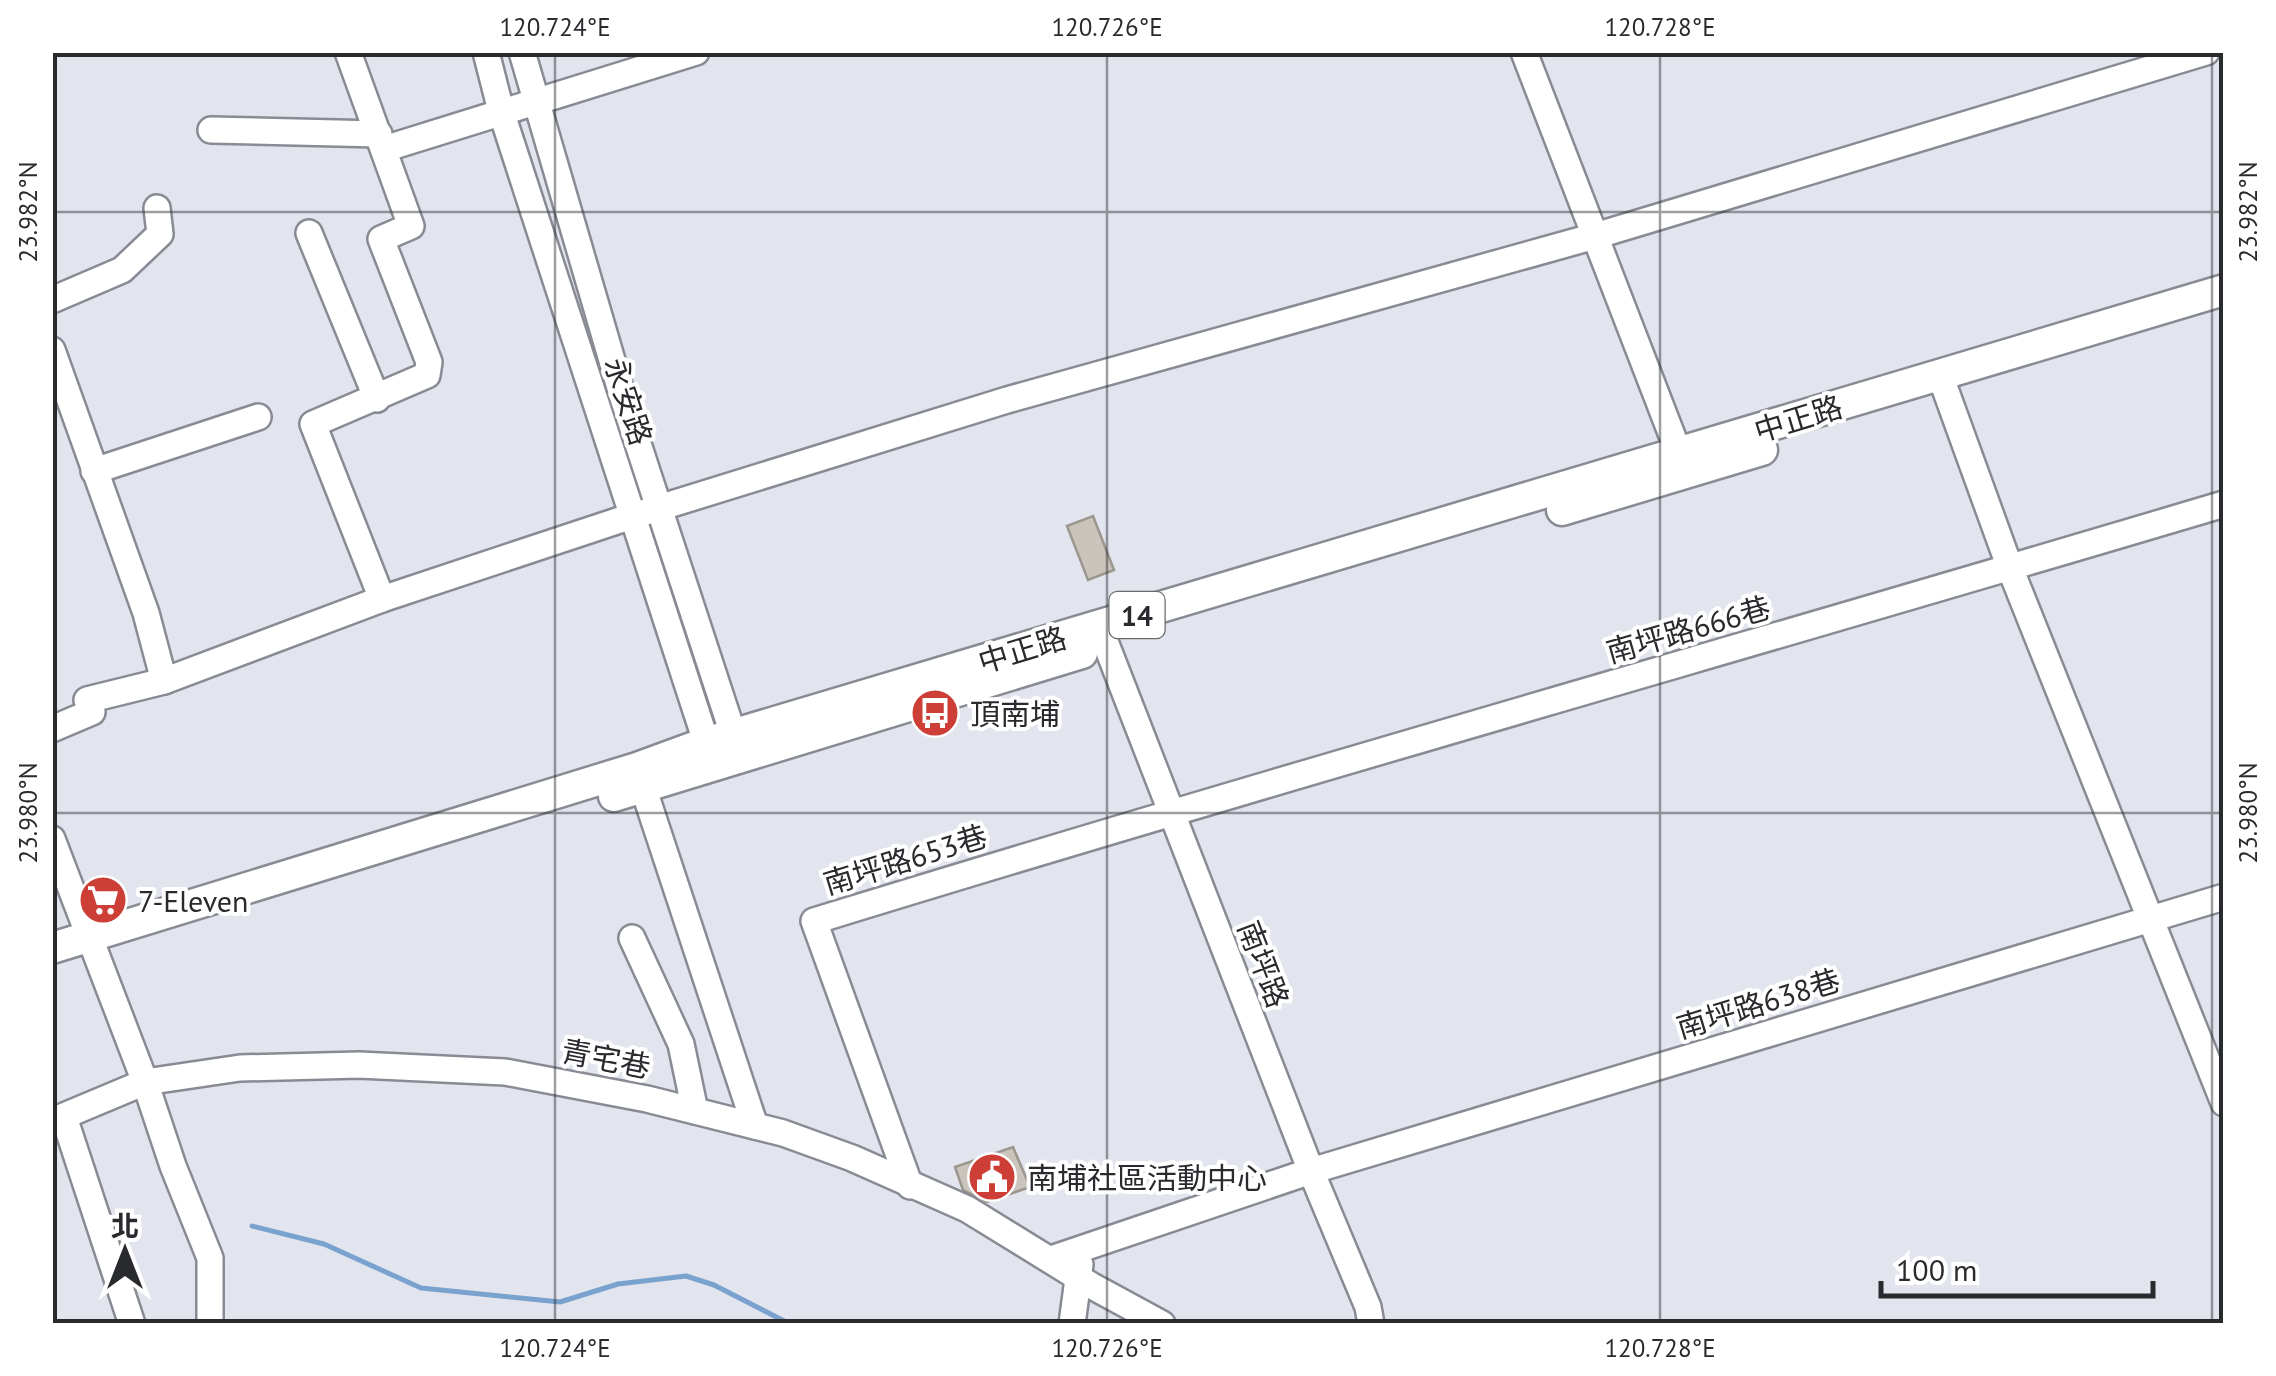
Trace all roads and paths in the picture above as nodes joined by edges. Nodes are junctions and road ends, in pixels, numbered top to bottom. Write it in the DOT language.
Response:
graph roads {
  1 [pos="348,52"];
  2 [pos="486,52"];
  3 [pos="522,52"];
  4 [pos="696,52"];
  5 [pos="1524,52"];
  6 [pos="2206,52"];
  7 [pos="536,102"];
  8 [pos="501,111"];
  9 [pos="211,130"];
  10 [pos="381,142"];
  11 [pos="157,208"];
  12 [pos="309,232"];
  13 [pos="1596,236"];
  14 [pos="2224,290"];
  15 [pos="52,300"];
  16 [pos="2224,312"];
  17 [pos="52,350"];
  18 [pos="1944,384"];
  19 [pos="377,399"];
  20 [pos="258,417"];
  21 [pos="1682,464"];
  22 [pos="94,471"];
  23 [pos="2224,504"];
  24 [pos="658,509"];
  25 [pos="632,516"];
  26 [pos="2010,568"];
  27 [pos="382,599"];
  28 [pos="1102,636"];
  29 [pos="164,681"];
  30 [pos="52,728"];
  31 [pos="724,751"];
  32 [pos="642,788"];
  33 [pos="1170,812"];
  34 [pos="52,839"];
  35 [pos="2224,896"];
  36 [pos="2150,918"];
  37 [pos="632,938"];
  38 [pos="93,946"];
  39 [pos="52,948"];
  40 [pos="52,969"];
  41 [pos="145,1082"];
  42 [pos="2224,1104"];
  43 [pos="694,1111"];
  44 [pos="58,1119"];
  45 [pos="755,1126"];
  46 [pos="1311,1171"];
  47 [pos="910,1186"];
  48 [pos="1080,1249"];
  49 [pos="1050,1259"];
  50 [pos="1080,1278"];
  51 [pos="132,1324"];
  52 [pos="210,1324"];
  53 [pos="1072,1324"];
  54 [pos="1162,1324"];
  55 [pos="1371,1324"];
  1 -- 10 [label="street"];
  2 -- 8 [label="street, 永安路"];
  3 -- 7 [label="street, 永安路"];
  4 -- 7 [label="street"];
  5 -- 13 [label="street"];
  6 -- 13 [label="street"];
  7 -- 8 [label="street"];
  7 -- 24 [label="street, 永安路"];
  8 -- 10 [label="street"];
  8 -- 25 [label="street, 永安路"];
  9 -- 10 [label="street"];
  10 -- 19 [label="street"];
  11 -- 15 [label="street"];
  12 -- 19 [label="street"];
  13 -- 21 [label="street"];
  13 -- 24 [label="street"];
  14 -- 18 [label="main road, 中正路 / 14"];
  16 -- 18 [label="main road, 中正路 / 14"];
  17 -- 22 [label="street"];
  18 -- 21 [label="main road, 中正路 / 14"];
  18 -- 26 [label="street"];
  19 -- 27 [label="street"];
  20 -- 22 [label="street"];
  21 -- 28 [label="main road, 中正路 / 14"];
  22 -- 29 [label="street"];
  23 -- 26 [label="street, 南坪路666巷"];
  24 -- 25 [label="street"];
  24 -- 31 [label="street, 永安路"];
  25 -- 27 [label="street"];
  25 -- 31 [label="street, 永安路"];
  26 -- 33 [label="street, 南坪路666巷"];
  26 -- 36 [label="street"];
  27 -- 29 [label="street"];
  28 -- 31 [label="main road, 中正路 / 14"];
  28 -- 33 [label="street, 南坪路"];
  29 -- 30 [label="street"];
  31 -- 32 [label="main road, 中正路 / 14"];
  31 -- 38 [label="main road, 中正路 / 14"];
  32 -- 38 [label="main road, 中正路 / 14"];
  32 -- 45 [label="street"];
  33 -- 46 [label="street, 南坪路"];
  33 -- 47 [label="street, 南坪路653巷"];
  34 -- 38 [label="street"];
  35 -- 36 [label="street, 南坪路638巷"];
  36 -- 42 [label="street"];
  36 -- 46 [label="street, 南坪路638巷"];
  37 -- 43 [label="street"];
  38 -- 39 [label="main road, 中正路 / 14"];
  38 -- 40 [label="main road, 中正路 / 14"];
  38 -- 41 [label="street"];
  41 -- 43 [label="street, 青宅巷"];
  41 -- 44 [label="street, 青宅巷"];
  41 -- 52 [label="street"];
  43 -- 45 [label="street, 青宅巷"];
  44 -- 51 [label="street"];
  45 -- 47 [label="street, 青宅巷"];
  46 -- 48 [label="street, 南坪路638巷"];
  46 -- 55 [label="street, 南坪路"];
  47 -- 49 [label="street, 青宅巷"];
  48 -- 49 [label="street, 南坪路638巷"];
  48 -- 50 [label="street"];
  49 -- 50 [label="street, 青宅巷"];
  50 -- 53 [label="street"];
  50 -- 54 [label="street, 青宅巷"];
}
